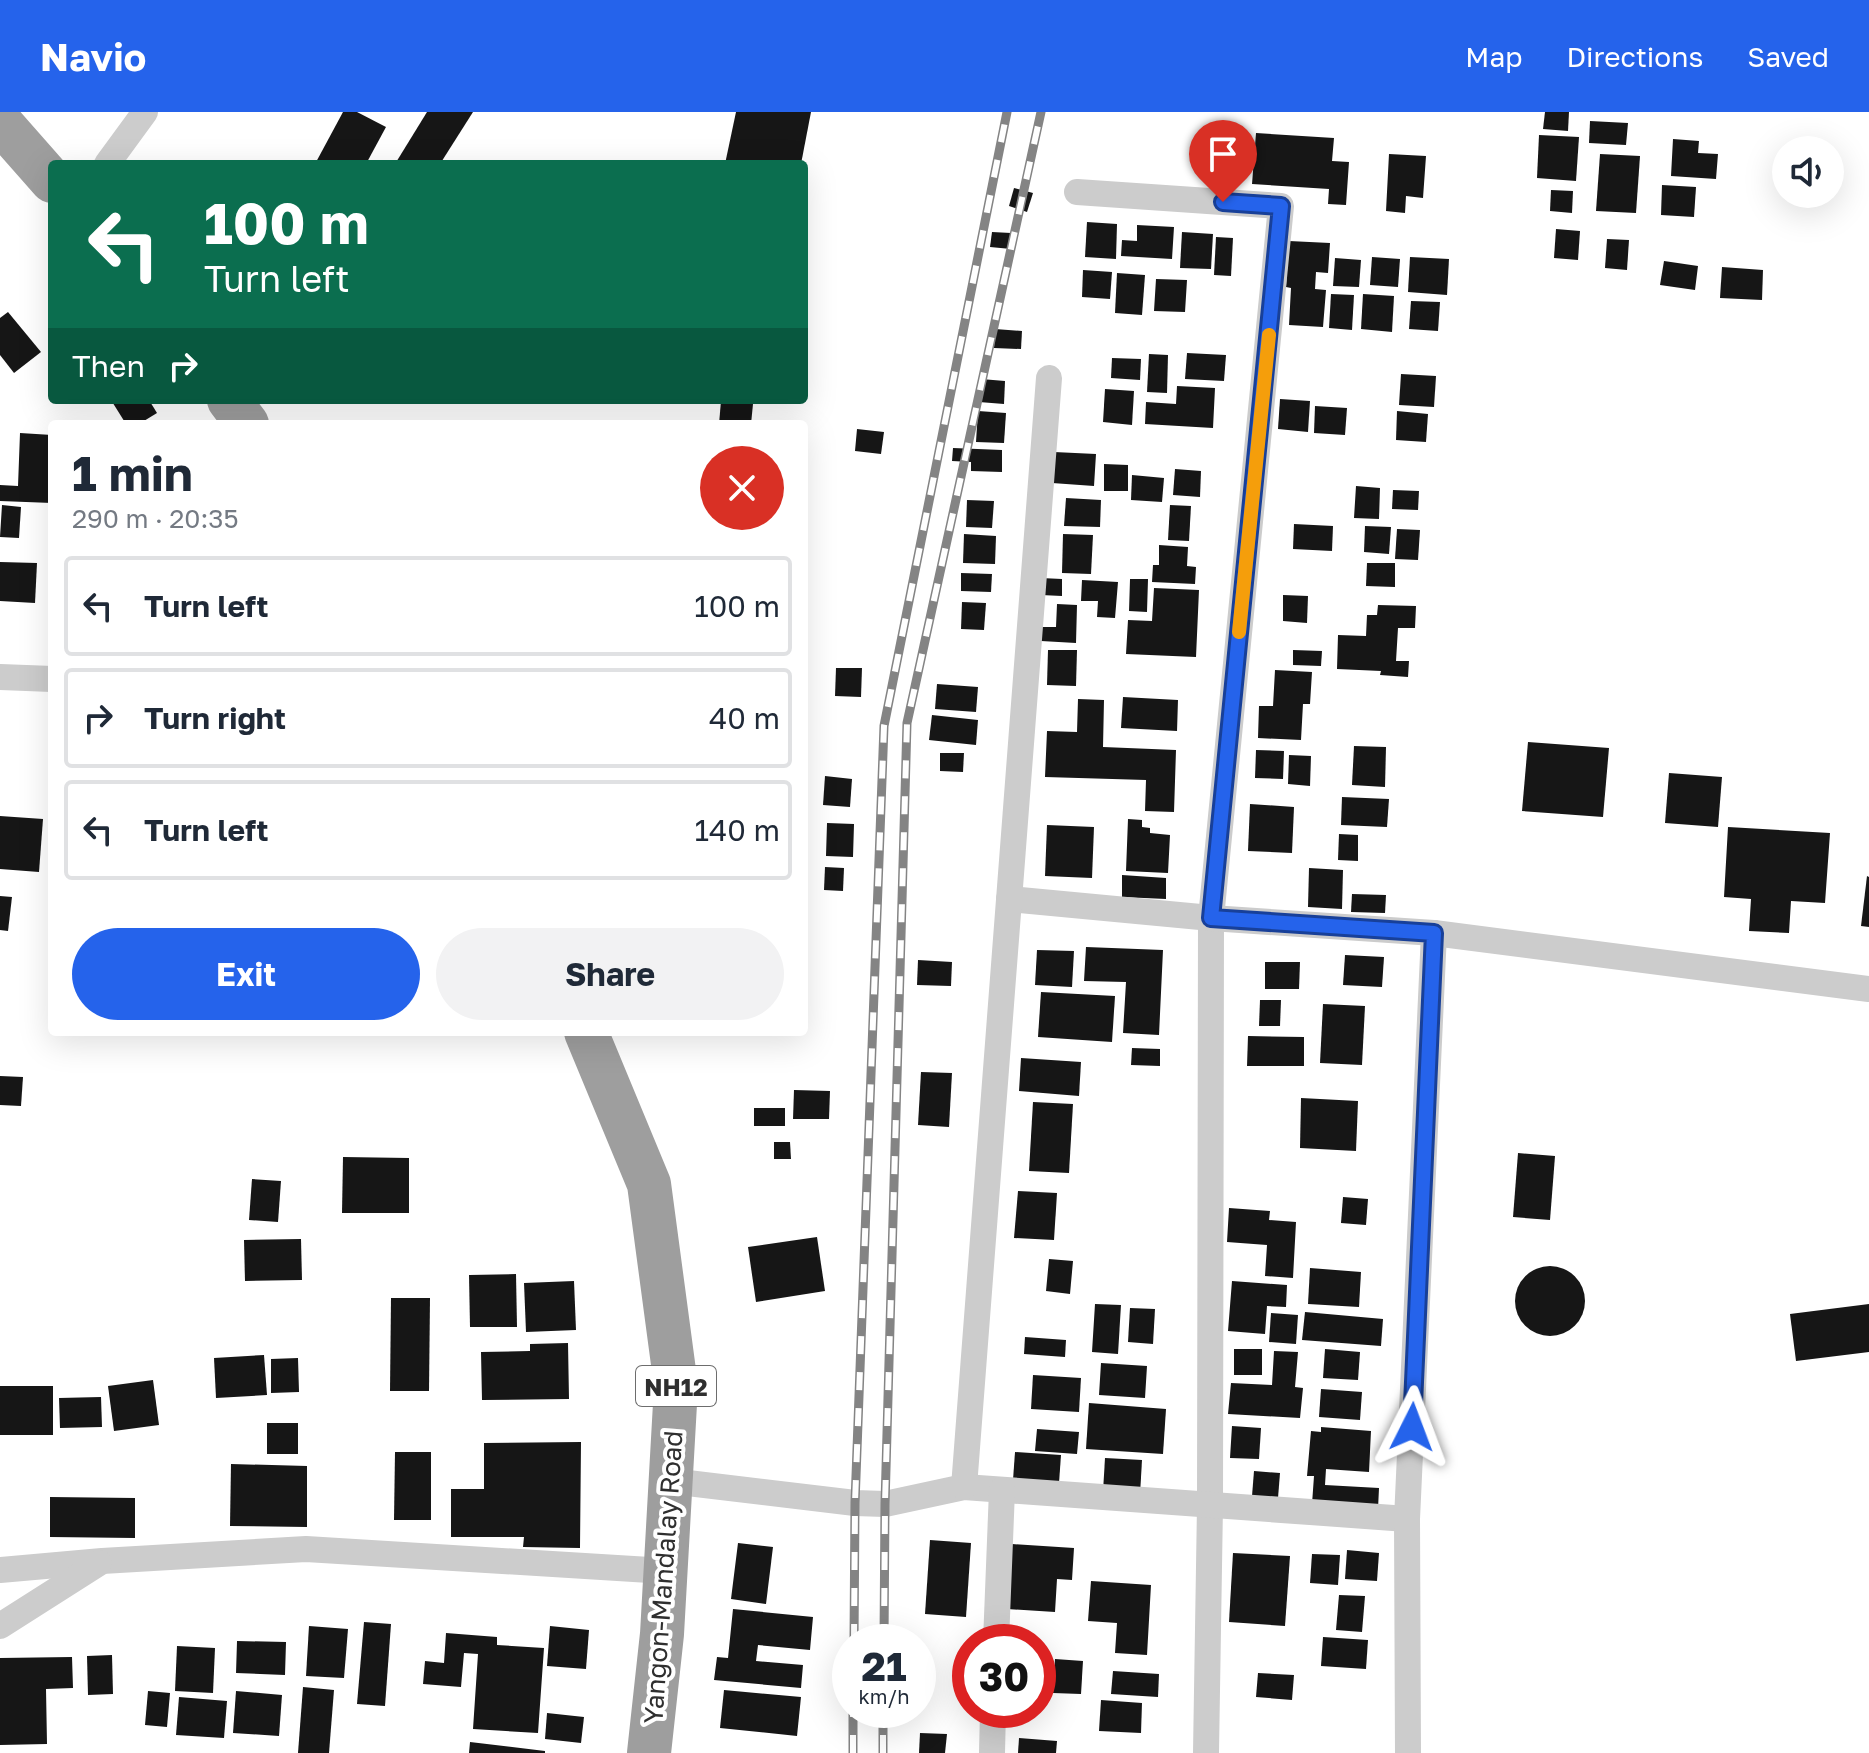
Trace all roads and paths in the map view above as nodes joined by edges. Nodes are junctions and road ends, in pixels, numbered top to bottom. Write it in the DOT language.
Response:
graph roads {
  1 [pos="145,112"];
  2 [pos="0,122"];
  3 [pos="110,160"];
  4 [pos="48,176"];
  5 [pos="1077,192"];
  6 [pos="1049,378"];
  7 [pos="0,677"];
  8 [pos="48,679"];
  9 [pos="1009,899"];
  10 [pos="1211,918"];
  11 [pos="1434,933"];
  12 [pos="1869,989"];
  13 [pos="588,1036"];
  14 [pos="671,1481"];
  15 [pos="964,1487"];
  16 [pos="1002,1490"];
  17 [pos="1210,1505"];
  18 [pos="1407,1519"];
  19 [pos="102,1561"];
  20 [pos="0,1570"];
  21 [pos="666,1571"];
  22 [pos="997,1624"];
  23 [pos="0,1626"];
  24 [pos="993,1728"];
  25 [pos="649,1753"];
  26 [pos="992,1753"];
  27 [pos="1206,1753"];
  28 [pos="1408,1753"];
  1 -- 3 [label="street"];
  2 -- 4 [label="highway"];
  5 -- 10 [label="street"];
  6 -- 9 [label="street"];
  7 -- 8 [label="street"];
  9 -- 10 [label="street"];
  9 -- 15 [label="street"];
  10 -- 11 [label="street"];
  10 -- 17 [label="street"];
  11 -- 12 [label="street"];
  11 -- 18 [label="street"];
  13 -- 14 [label="highway, Yangon-Mandalay Road / NH12"];
  14 -- 15 [label="street"];
  14 -- 21 [label="highway, Yangon-Mandalay Road / NH12"];
  15 -- 16 [label="street"];
  16 -- 17 [label="street"];
  16 -- 22 [label="street"];
  17 -- 18 [label="street"];
  17 -- 27 [label="street"];
  18 -- 28 [label="street"];
  19 -- 20 [label="street"];
  19 -- 21 [label="street"];
  19 -- 23 [label="street"];
  21 -- 25 [label="highway, Yangon-Mandalay Road / NH12"];
  24 -- 26 [label="street"];
}
